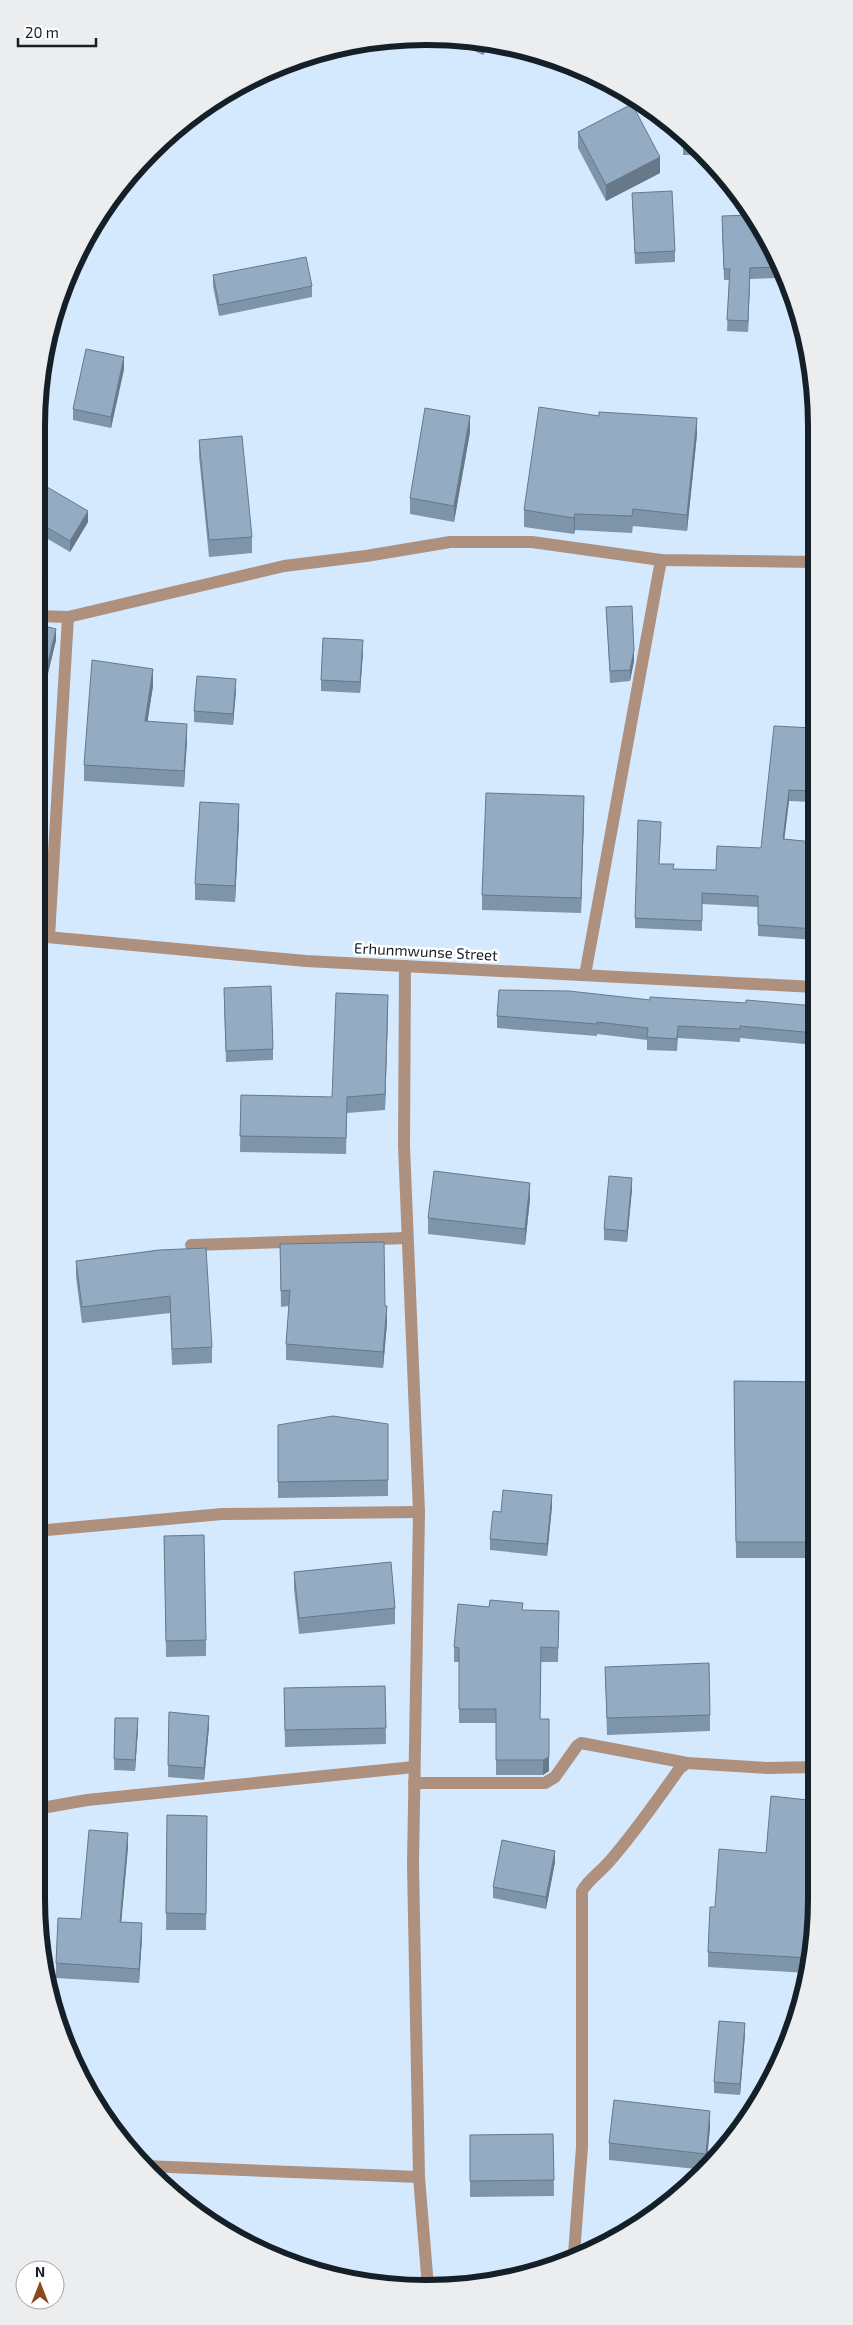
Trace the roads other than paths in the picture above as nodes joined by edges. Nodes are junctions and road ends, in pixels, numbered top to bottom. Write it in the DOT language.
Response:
graph roads {
  1 [pos="661,560"];
  2 [pos="808,562"];
  3 [pos="45,616"];
  4 [pos="68,617"];
  5 [pos="45,937"];
  6 [pos="50,937"];
  7 [pos="405,966"];
  8 [pos="585,975"];
  9 [pos="808,987"];
  10 [pos="407,1238"];
  11 [pos="191,1245"];
  12 [pos="418,1512"];
  13 [pos="45,1530"];
  14 [pos="687,1763"];
  15 [pos="414,1767"];
  16 [pos="808,1767"];
  17 [pos="414,1783"];
  18 [pos="45,1807"];
  19 [pos="156,2166"];
  20 [pos="418,2177"];
  21 [pos="574,2250"];
  22 [pos="427,2280"];
  1 -- 2 [label="street"];
  1 -- 4 [label="street"];
  1 -- 8 [label="street"];
  3 -- 4 [label="street"];
  4 -- 6 [label="street"];
  5 -- 6 [label="street, Erhunmwunse Street"];
  6 -- 7 [label="street, Erhunmwunse Street"];
  7 -- 8 [label="street, Erhunmwunse Street"];
  7 -- 10 [label="street"];
  8 -- 9 [label="street, Erhunmwunse Street"];
  10 -- 11 [label="street"];
  10 -- 12 [label="street"];
  12 -- 13 [label="street"];
  12 -- 15 [label="street"];
  14 -- 16 [label="street"];
  14 -- 17 [label="street"];
  14 -- 21 [label="street"];
  15 -- 17 [label="street"];
  15 -- 18 [label="street"];
  17 -- 20 [label="street"];
  19 -- 20 [label="street"];
  20 -- 22 [label="street"];
}
